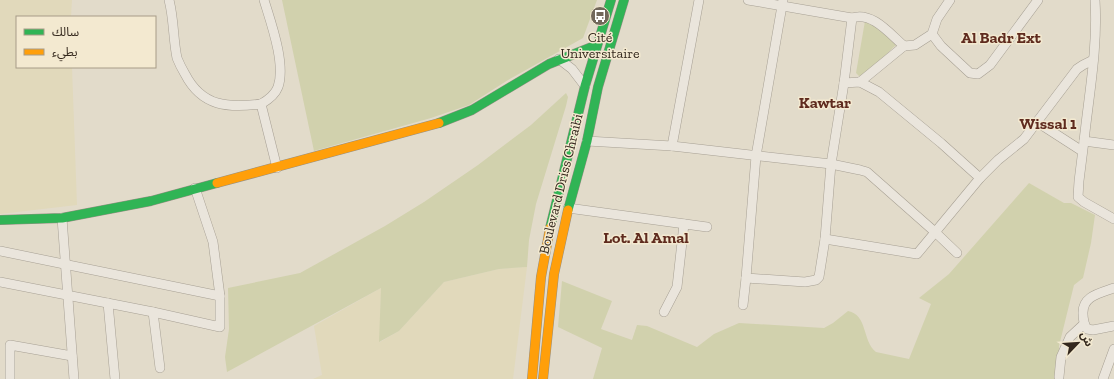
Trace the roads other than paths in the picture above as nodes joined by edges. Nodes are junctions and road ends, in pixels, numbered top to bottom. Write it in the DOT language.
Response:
graph roads {
  1 [pos="170,0"];
  2 [pos="264,0"];
  3 [pos="611,0"];
  4 [pos="624,0"];
  5 [pos="699,0"];
  6 [pos="748,0"];
  7 [pos="950,0"];
  8 [pos="1038,0"];
  9 [pos="1096,0"];
  10 [pos="782,3"];
  11 [pos="852,18"];
  12 [pos="932,34"];
  13 [pos="597,46"];
  14 [pos="904,46"];
  15 [pos="559,59"];
  16 [pos="1093,60"];
  17 [pos="860,82"];
  18 [pos="844,83"];
  19 [pos="585,86"];
  20 [pos="261,104"];
  21 [pos="1037,122"];
  22 [pos="587,141"];
  23 [pos="1084,141"];
  24 [pos="1114,145"];
  25 [pos="672,146"];
  26 [pos="1082,151"];
  27 [pos="756,156"];
  28 [pos="830,164"];
  29 [pos="277,168"];
  30 [pos="980,178"];
  31 [pos="195,188"];
  32 [pos="568,208"];
  33 [pos="62,218"];
  34 [pos="1114,218"];
  35 [pos="0,220"];
  36 [pos="684,224"];
  37 [pos="707,227"];
  38 [pos="935,232"];
  39 [pos="825,239"];
  40 [pos="0,251"];
  41 [pos="957,253"];
  42 [pos="65,265"];
  43 [pos="746,278"];
  44 [pos="0,282"];
  45 [pos="1114,288"];
  46 [pos="67,295"];
  47 [pos="220,296"];
  48 [pos="108,303"];
  49 [pos="743,305"];
  50 [pos="153,312"];
  51 [pos="664,312"];
  52 [pos="1084,324"];
  53 [pos="1114,326"];
  54 [pos="1114,349"];
  55 [pos="72,356"];
  56 [pos="160,368"];
  57 [pos="1059,377"];
  58 [pos="10,379"];
  59 [pos="74,379"];
  60 [pos="115,379"];
  61 [pos="532,379"];
  62 [pos="543,379"];
  63 [pos="1102,379"];
  1 -- 20 [label="street"];
  2 -- 20 [label="street"];
  3 -- 13 [label="main road, Boulevard Driss Chraibi"];
  4 -- 22 [label="main road, Boulevard Driss Chraibi"];
  5 -- 25 [label="street"];
  6 -- 10 [label="street"];
  7 -- 12 [label="street"];
  8 -- 12 [label="street"];
  9 -- 16 [label="street"];
  10 -- 11 [label="street"];
  10 -- 27 [label="street"];
  11 -- 14 [label="street"];
  11 -- 18 [label="street"];
  12 -- 14 [label="street"];
  13 -- 15 [label="main road"];
  13 -- 19 [label="main road, Boulevard Driss Chraibi"];
  14 -- 17 [label="street"];
  15 -- 19 [label="street"];
  15 -- 29 [label="main road"];
  16 -- 21 [label="street"];
  16 -- 23 [label="street"];
  17 -- 18 [label="street"];
  17 -- 30 [label="street"];
  18 -- 28 [label="street"];
  19 -- 61 [label="main road, Boulevard Driss Chraibi"];
  20 -- 29 [label="street"];
  21 -- 26 [label="street"];
  21 -- 30 [label="street"];
  22 -- 25 [label="street"];
  22 -- 32 [label="main road, Boulevard Driss Chraibi"];
  23 -- 24 [label="street"];
  23 -- 26 [label="street"];
  25 -- 27 [label="street"];
  26 -- 34 [label="street"];
  27 -- 28 [label="street"];
  27 -- 43 [label="street"];
  28 -- 38 [label="street"];
  28 -- 39 [label="street"];
  29 -- 31 [label="main road"];
  30 -- 38 [label="street"];
  31 -- 33 [label="main road"];
  31 -- 47 [label="street"];
  32 -- 36 [label="street"];
  32 -- 62 [label="main road, Boulevard Driss Chraibi"];
  33 -- 35 [label="main road"];
  33 -- 42 [label="street"];
  36 -- 37 [label="street"];
  36 -- 51 [label="street"];
  38 -- 39 [label="street"];
  38 -- 41 [label="street"];
  39 -- 43 [label="street"];
  40 -- 42 [label="street"];
  42 -- 46 [label="street"];
  42 -- 47 [label="street"];
  43 -- 49 [label="street"];
  44 -- 46 [label="street"];
  45 -- 52 [label="street"];
  46 -- 48 [label="street"];
  46 -- 55 [label="street"];
  47 -- 50 [label="street"];
  48 -- 50 [label="street"];
  48 -- 60 [label="street"];
  50 -- 56 [label="street"];
  52 -- 53 [label="street"];
  52 -- 57 [label="street"];
  54 -- 63 [label="street"];
  55 -- 58 [label="street"];
  55 -- 59 [label="street"];
}
